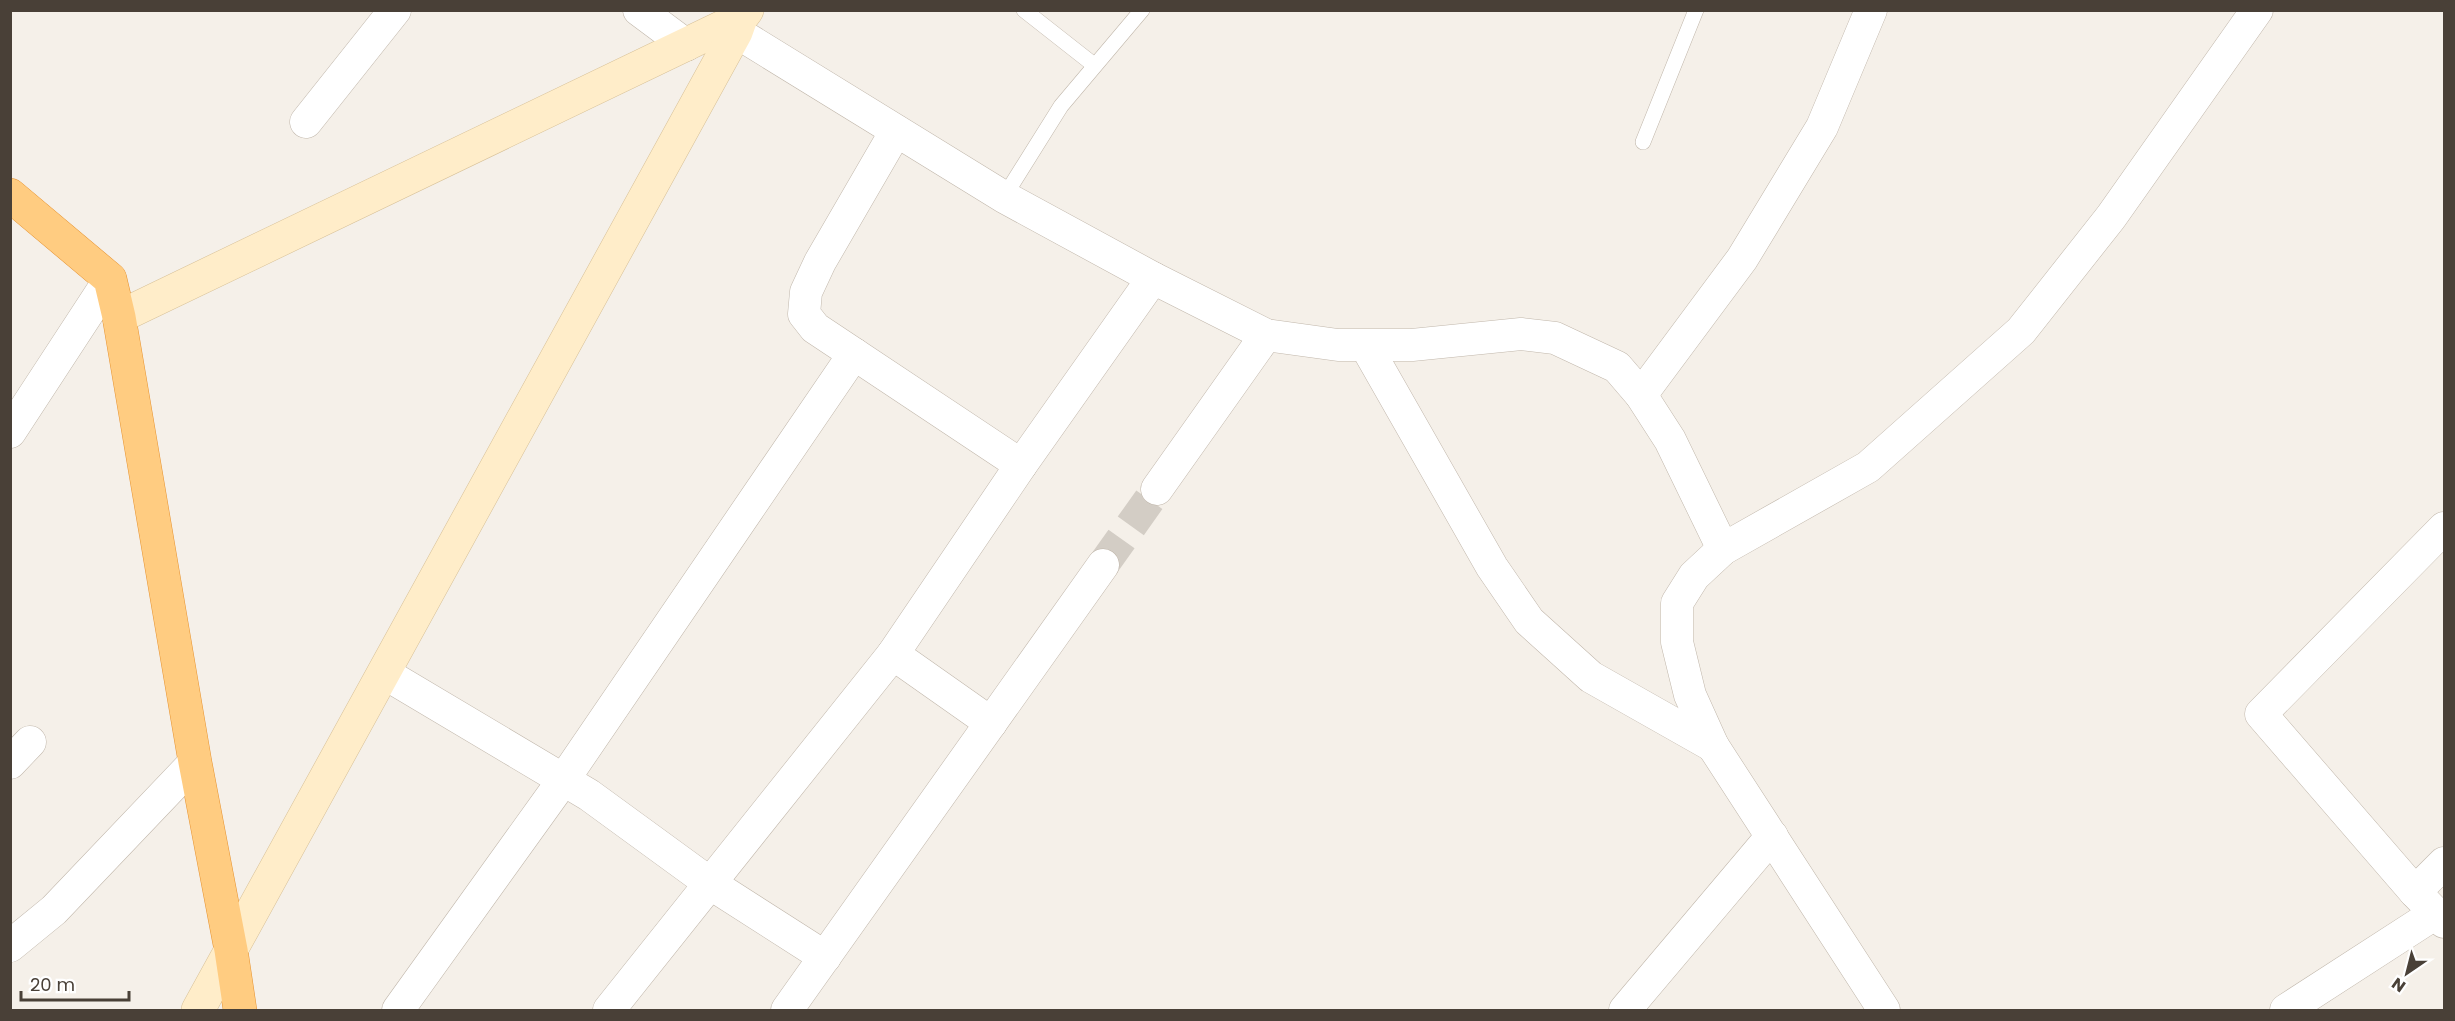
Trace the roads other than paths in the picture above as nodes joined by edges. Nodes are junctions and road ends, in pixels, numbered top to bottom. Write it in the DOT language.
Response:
graph roads {
  1 [pos="395,10"];
  2 [pos="639,10"];
  3 [pos="1024,10"];
  4 [pos="1142,10"];
  5 [pos="1696,10"];
  6 [pos="1871,10"];
  7 [pos="2257,10"];
  8 [pos="741,20"];
  9 [pos="686,45"];
  10 [pos="1094,65"];
  11 [pos="306,122"];
  12 [pos="896,131"];
  13 [pos="1642,142"];
  14 [pos="10,195"];
  15 [pos="1004,197"];
  16 [pos="1153,278"];
  17 [pos="110,279"];
  18 [pos="119,317"];
  19 [pos="1266,335"];
  20 [pos="1366,346"];
  21 [pos="854,354"];
  22 [pos="1641,395"];
  23 [pos="10,432"];
  24 [pos="1021,465"];
  25 [pos="1157,489"];
  26 [pos="2445,528"];
  27 [pos="1723,549"];
  28 [pos="1103,565"];
  29 [pos="893,654"];
  30 [pos="384,673"];
  31 [pos="991,723"];
  32 [pos="1713,746"];
  33 [pos="195,762"];
  34 [pos="564,780"];
  35 [pos="1772,836"];
  36 [pos="2445,863"];
  37 [pos="711,884"];
  38 [pos="2432,909"];
  39 [pos="10,946"];
  40 [pos="231,950"];
  41 [pos="825,957"];
  42 [pos="1883,1010"];
  43 [pos="198,1011"];
  44 [pos="240,1011"];
  45 [pos="398,1011"];
  46 [pos="609,1011"];
  47 [pos="787,1011"];
  48 [pos="1625,1011"];
  49 [pos="2286,1011"];
  1 -- 11 [label="street"];
  2 -- 9 [label="street"];
  3 -- 10 [label="lane"];
  4 -- 10 [label="lane"];
  5 -- 13 [label="lane"];
  6 -- 22 [label="street"];
  7 -- 27 [label="street"];
  8 -- 9 [label="main road"];
  8 -- 12 [label="street"];
  8 -- 30 [label="main road"];
  9 -- 18 [label="main road"];
  10 -- 15 [label="lane"];
  12 -- 15 [label="street"];
  12 -- 21 [label="street"];
  14 -- 17 [label="highway"];
  15 -- 16 [label="street"];
  16 -- 19 [label="street"];
  16 -- 24 [label="street"];
  17 -- 18 [label="highway"];
  17 -- 23 [label="street"];
  18 -- 33 [label="highway"];
  19 -- 20 [label="street"];
  19 -- 25 [label="street"];
  20 -- 22 [label="street"];
  20 -- 32 [label="street"];
  21 -- 24 [label="street"];
  21 -- 34 [label="street"];
  22 -- 27 [label="street"];
  24 -- 29 [label="street"];
  26 -- 38 [label="street"];
  27 -- 32 [label="street"];
  28 -- 31 [label="street"];
  29 -- 31 [label="street"];
  29 -- 37 [label="street"];
  30 -- 34 [label="street"];
  30 -- 40 [label="main road"];
  31 -- 41 [label="street"];
  32 -- 35 [label="street"];
  33 -- 39 [label="street"];
  33 -- 40 [label="highway"];
  34 -- 37 [label="street"];
  34 -- 45 [label="street"];
  35 -- 42 [label="street"];
  35 -- 48 [label="street"];
  36 -- 38 [label="street"];
  37 -- 41 [label="street"];
  37 -- 46 [label="street"];
  38 -- 49 [label="street"];
  40 -- 43 [label="main road"];
  40 -- 44 [label="highway"];
  41 -- 47 [label="street"];
}
